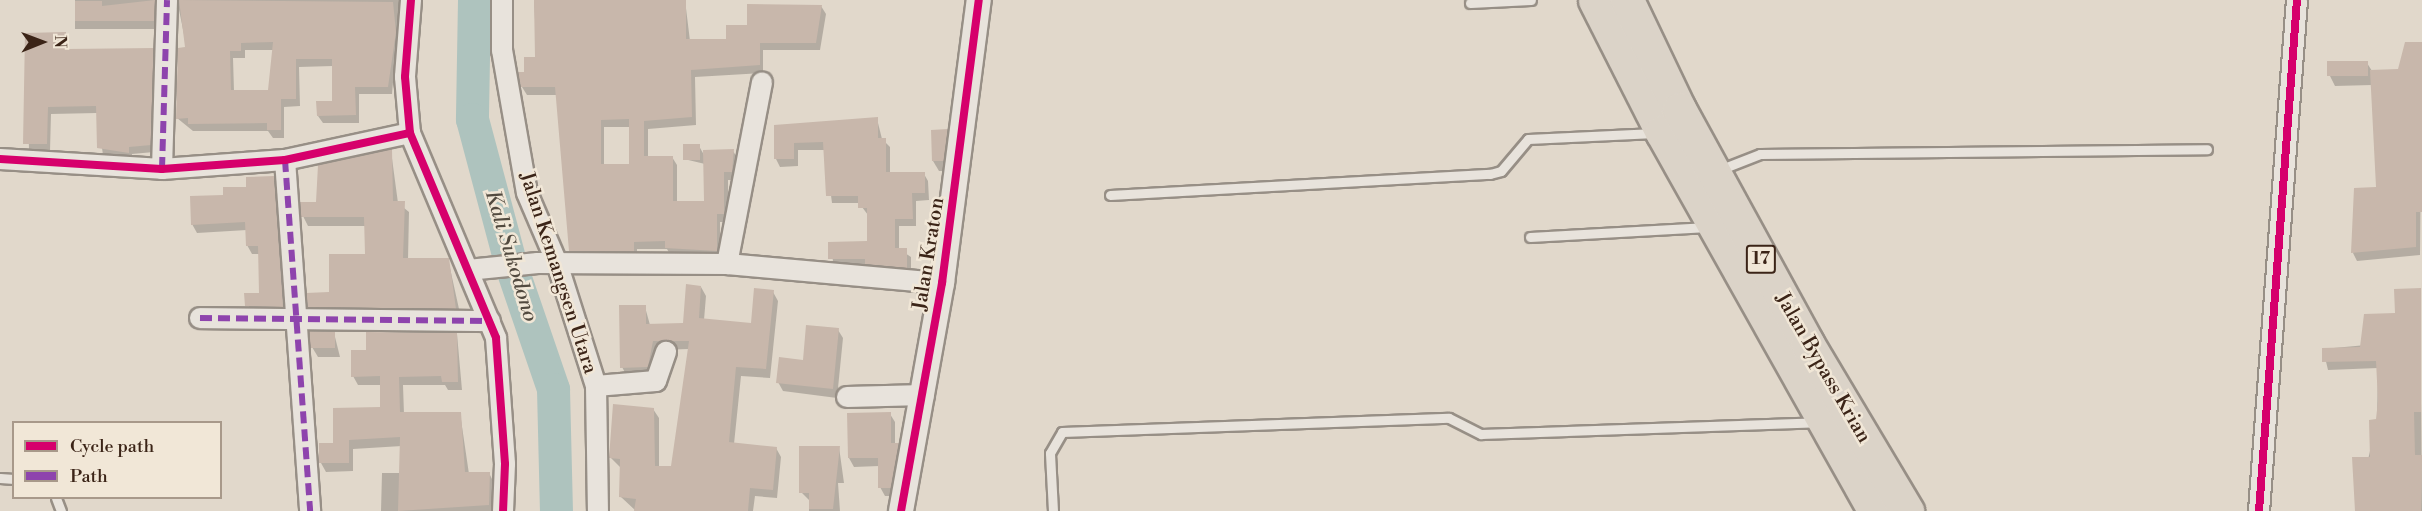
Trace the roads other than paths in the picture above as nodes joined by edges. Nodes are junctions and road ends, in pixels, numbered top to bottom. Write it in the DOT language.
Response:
graph roads {
  1 [pos="167,0"];
  2 [pos="411,0"];
  3 [pos="502,0"];
  4 [pos="979,0"];
  5 [pos="1531,0"];
  6 [pos="1596,0"];
  7 [pos="1627,0"];
  8 [pos="2296,0"];
  9 [pos="1470,3"];
  10 [pos="762,82"];
  11 [pos="1662,132"];
  12 [pos="410,133"];
  13 [pos="2207,148"];
  14 [pos="0,159"];
  15 [pos="285,160"];
  16 [pos="162,169"];
  17 [pos="1714,172"];
  18 [pos="1110,195"];
  19 [pos="1713,227"];
  20 [pos="1530,237"];
  21 [pos="548,263"];
  22 [pos="727,264"];
  23 [pos="475,269"];
  24 [pos="942,284"];
  25 [pos="200,318"];
  26 [pos="298,319"];
  27 [pos="490,321"];
  28 [pos="666,352"];
  29 [pos="596,386"];
  30 [pos="924,394"];
  31 [pos="847,397"];
  32 [pos="1822,422"];
  33 [pos="310,511"];
  34 [pos="503,511"];
  35 [pos="597,511"];
  36 [pos="902,511"];
  37 [pos="1053,511"];
  38 [pos="1875,511"];
  39 [pos="1907,511"];
  40 [pos="2259,511"];
  1 -- 16 [label="street"];
  2 -- 12 [label="street"];
  3 -- 21 [label="street, Jalan Kemangsen Utara"];
  4 -- 24 [label="street, Jalan Kraton"];
  5 -- 9 [label="lane"];
  6 -- 11 [label="highway, Jalan Bypass Krian / 17"];
  7 -- 17 [label="highway, Jalan Bypass Krian / 17"];
  8 -- 40 [label="street"];
  10 -- 22 [label="street"];
  11 -- 18 [label="lane"];
  11 -- 19 [label="highway, Jalan Bypass Krian / 17"];
  12 -- 15 [label="street"];
  12 -- 23 [label="street"];
  13 -- 17 [label="lane"];
  14 -- 16 [label="street"];
  15 -- 16 [label="street"];
  15 -- 26 [label="street"];
  17 -- 39 [label="highway, Jalan Bypass Krian / 17"];
  19 -- 20 [label="lane"];
  19 -- 32 [label="highway, Jalan Bypass Krian / 17"];
  21 -- 22 [label="street"];
  21 -- 23 [label="street"];
  21 -- 29 [label="street, Jalan Kemangsen Utara"];
  22 -- 24 [label="street"];
  23 -- 27 [label="street"];
  24 -- 30 [label="street, Jalan Kraton"];
  25 -- 26 [label="street"];
  26 -- 27 [label="street"];
  26 -- 33 [label="street"];
  27 -- 34 [label="street"];
  28 -- 29 [label="street"];
  29 -- 35 [label="street, Jalan Kemangsen Utara"];
  30 -- 31 [label="street"];
  30 -- 36 [label="street, Jalan Kraton"];
  32 -- 37 [label="lane"];
  32 -- 38 [label="highway, Jalan Bypass Krian / 17"];
}
